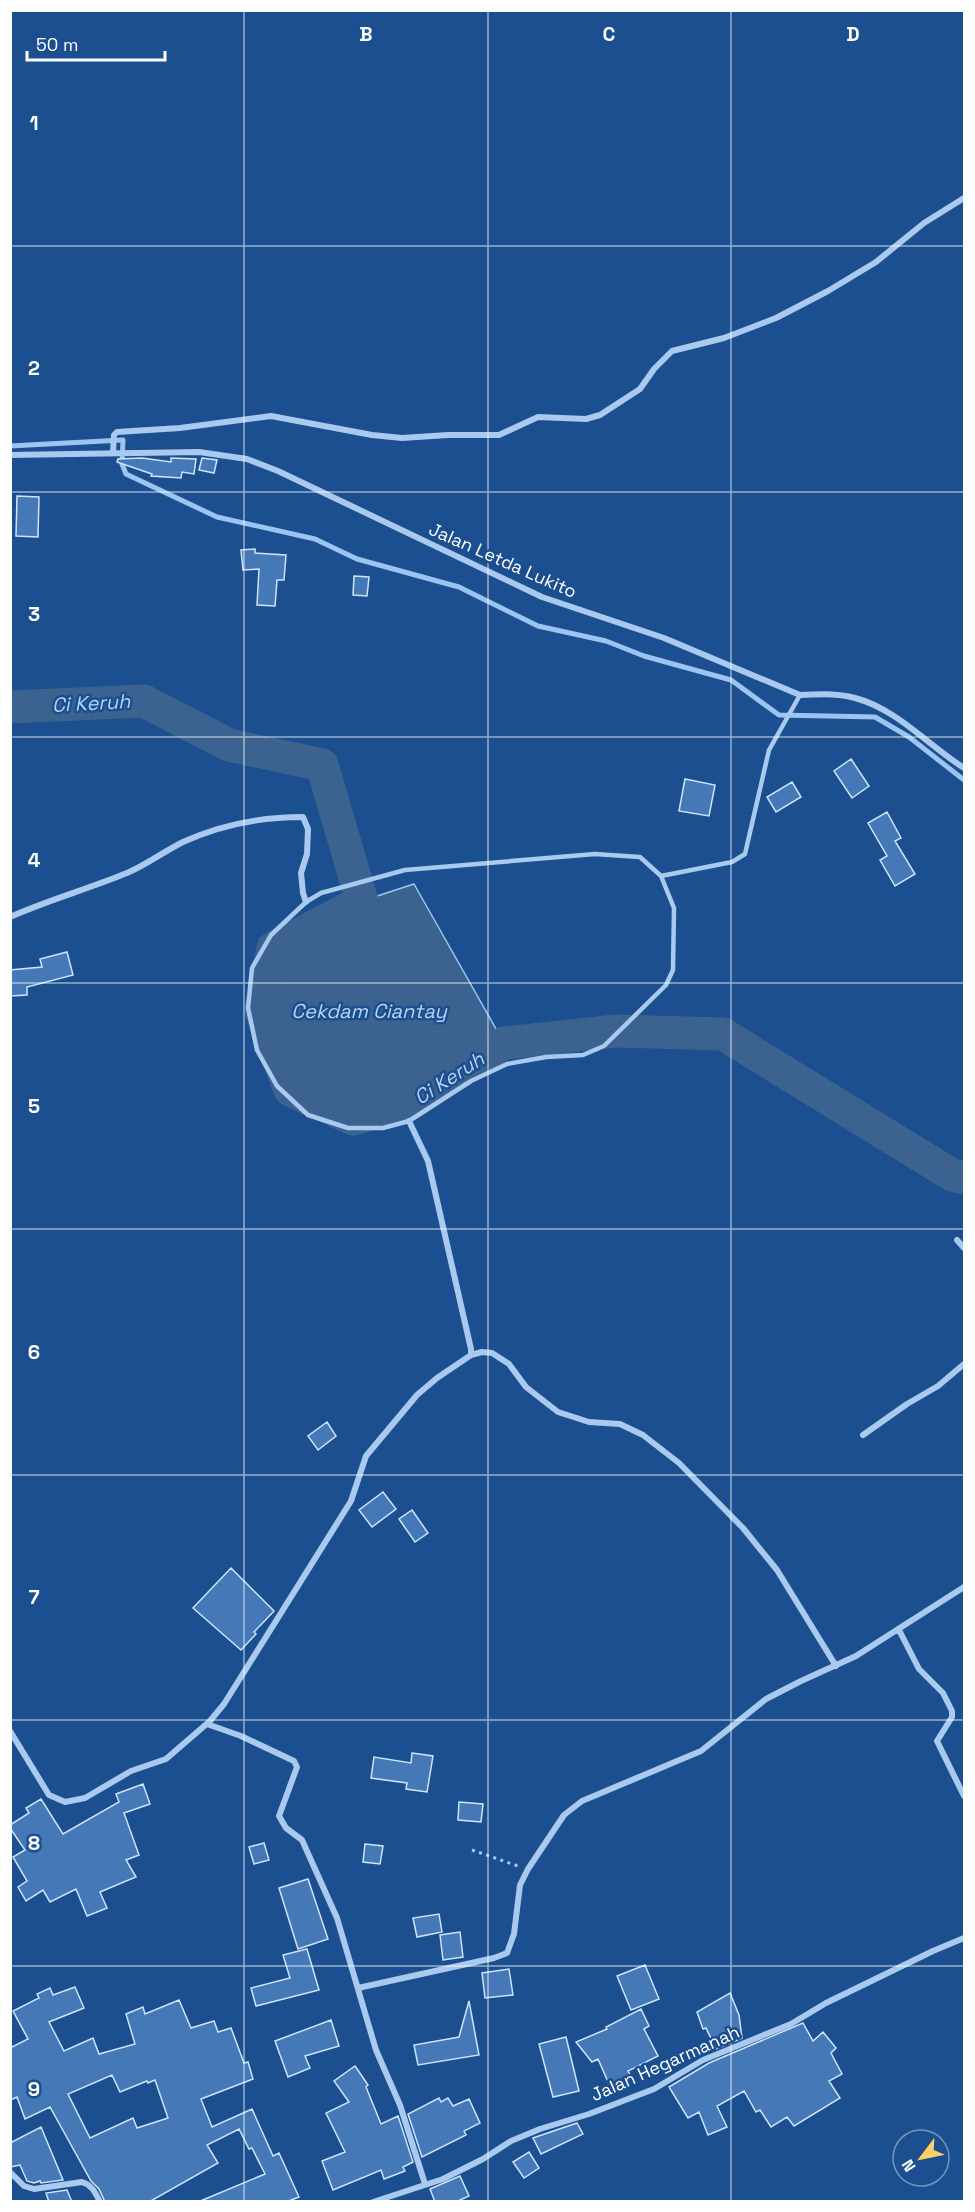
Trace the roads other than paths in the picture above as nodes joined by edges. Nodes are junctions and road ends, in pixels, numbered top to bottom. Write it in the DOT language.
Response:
graph roads {
  1 [pos="964,198"];
  2 [pos="114,450"];
  3 [pos="10,454"];
  4 [pos="800,695"];
  5 [pos="964,768"];
  6 [pos="661,876"];
  7 [pos="306,902"];
  8 [pos="10,917"];
  9 [pos="410,1121"];
  10 [pos="957,1240"];
  11 [pos="964,1248"];
  12 [pos="471,1354"];
  13 [pos="964,1364"];
  14 [pos="863,1435"];
  15 [pos="964,1587"];
  16 [pos="899,1630"];
  17 [pos="836,1666"];
  18 [pos="207,1724"];
  19 [pos="10,1731"];
  20 [pos="964,1796"];
  21 [pos="964,1938"];
  22 [pos="358,1988"];
  23 [pos="10,2172"];
  24 [pos="425,2184"];
  25 [pos="100,2202"];
  26 [pos="373,2202"];
  1 -- 2 [label="street"];
  2 -- 3 [label="street, Jalan Letda Lukito"];
  2 -- 4 [label="street, Jalan Letda Lukito"];
  4 -- 5 [label="street, Jalan Letda Lukito"];
  4 -- 6 [label="lane"];
  6 -- 7 [label="lane"];
  6 -- 9 [label="lane"];
  7 -- 8 [label="street"];
  7 -- 9 [label="lane"];
  9 -- 12 [label="street"];
  10 -- 11 [label="street"];
  12 -- 17 [label="street"];
  12 -- 18 [label="street"];
  13 -- 14 [label="street"];
  15 -- 16 [label="street"];
  16 -- 17 [label="street"];
  16 -- 20 [label="street"];
  17 -- 22 [label="street"];
  18 -- 19 [label="street"];
  18 -- 22 [label="street"];
  21 -- 24 [label="street, Jalan Hegarmanah"];
  22 -- 24 [label="street"];
  23 -- 25 [label="street"];
  24 -- 26 [label="street, Jalan Hegarmanah"];
}
